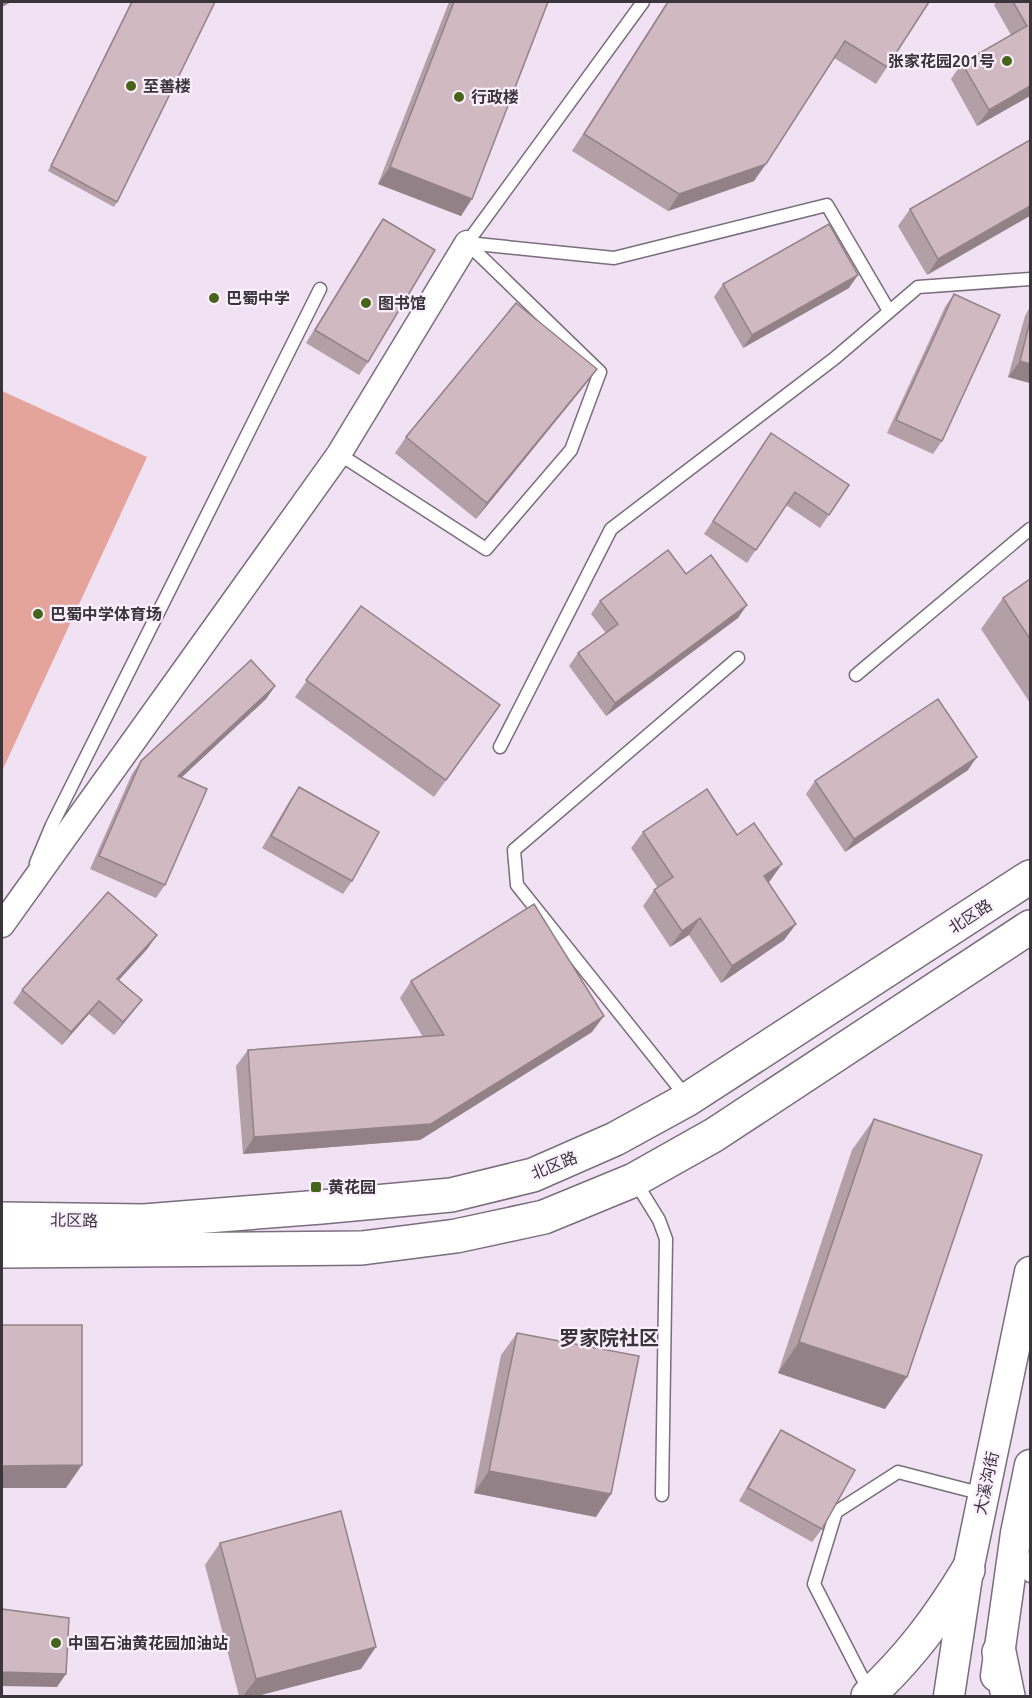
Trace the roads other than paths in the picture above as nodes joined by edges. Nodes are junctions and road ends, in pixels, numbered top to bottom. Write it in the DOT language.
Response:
graph roads {
  1 [pos="643,2"];
  2 [pos="466,243"];
  3 [pos="1030,279"];
  4 [pos="320,289"];
  5 [pos="889,311"];
  6 [pos="339,454"];
  7 [pos="1030,529"];
  8 [pos="738,657"];
  9 [pos="856,675"];
  10 [pos="500,747"];
  11 [pos="1030,877"];
  12 [pos="21,898"];
  13 [pos="2,925"];
  14 [pos="1030,927"];
  15 [pos="688,1100"];
  16 [pos="634,1180"];
  17 [pos="2,1219"];
  18 [pos="2,1251"];
  19 [pos="1030,1272"];
  20 [pos="1030,1466"];
  21 [pos="983,1494"];
  22 [pos="662,1496"];
  23 [pos="1016,1533"];
  24 [pos="968,1570"];
  25 [pos="1030,1576"];
  26 [pos="999,1652"];
  27 [pos="869,1695"];
  28 [pos="949,1696"];
  29 [pos="993,1696"];
  30 [pos="1008,1696"];
  1 -- 2 [label="lane"];
  2 -- 5 [label="lane"];
  2 -- 6 [label="street"];
  2 -- 6 [label="lane"];
  3 -- 5 [label="lane"];
  4 -- 12 [label="lane"];
  5 -- 10 [label="lane"];
  6 -- 12 [label="street"];
  7 -- 9 [label="lane"];
  8 -- 15 [label="lane"];
  11 -- 15 [label="main road, 北区路"];
  12 -- 13 [label="street"];
  14 -- 16 [label="main road, 北区路"];
  15 -- 17 [label="main road, 北区路"];
  16 -- 18 [label="main road, 北区路"];
  16 -- 22 [label="lane"];
  19 -- 21 [label="street, 大溪沟街"];
  20 -- 23 [label="street"];
  21 -- 24 [label="street, 大溪沟街"];
  21 -- 27 [label="lane"];
  23 -- 25 [label="lane"];
  23 -- 26 [label="street"];
  24 -- 27 [label="main road"];
  24 -- 28 [label="street, 大溪沟街"];
  26 -- 29 [label="street"];
  26 -- 30 [label="main road"];
}
